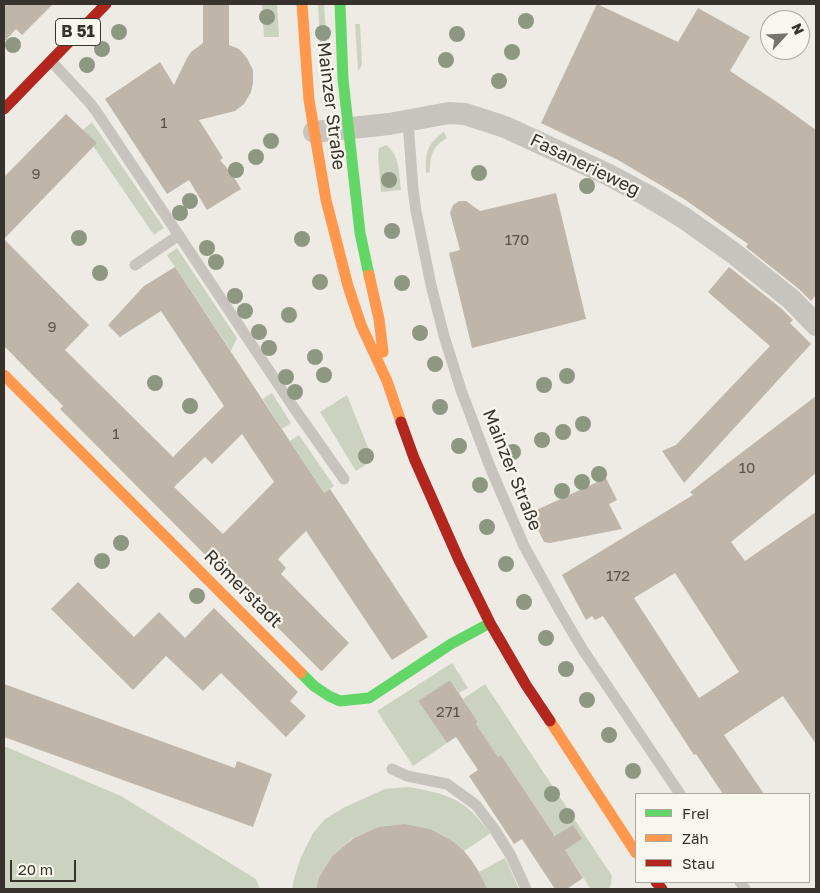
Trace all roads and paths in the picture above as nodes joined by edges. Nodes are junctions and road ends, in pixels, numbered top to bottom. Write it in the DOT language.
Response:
graph roads {
  1 [pos="106,4"];
  2 [pos="302,4"];
  3 [pos="340,4"];
  4 [pos="51,61"];
  5 [pos="4,109"];
  6 [pos="408,122"];
  7 [pos="348,128"];
  8 [pos="314,132"];
  9 [pos="179,235"];
  10 [pos="135,265"];
  11 [pos="816,325"];
  12 [pos="4,375"];
  13 [pos="387,381"];
  14 [pos="344,479"];
  15 [pos="490,623"];
  16 [pos="392,769"];
  17 [pos="679,793"];
  18 [pos="635,852"];
  19 [pos="526,889"];
  1 -- 4 [label="main road, B 51"];
  2 -- 8 [label="main road, Mainzer Straße"];
  3 -- 7 [label="main road, Mainzer Straße"];
  4 -- 5 [label="main road, B 51"];
  4 -- 9 [label="lane"];
  6 -- 7 [label="street, Fasanerieweg"];
  6 -- 11 [label="street, Fasanerieweg"];
  6 -- 17 [label="lane, Mainzer Straße"];
  7 -- 8 [label="street, Fasanerieweg"];
  7 -- 13 [label="main road, Mainzer Straße"];
  8 -- 13 [label="main road, Mainzer Straße"];
  9 -- 10 [label="lane"];
  9 -- 14 [label="lane"];
  12 -- 15 [label="main road, Römerstadt"];
  13 -- 15 [label="main road, Mainzer Straße"];
  15 -- 18 [label="main road, Mainzer Straße"];
  16 -- 19 [label="lane"];
}
